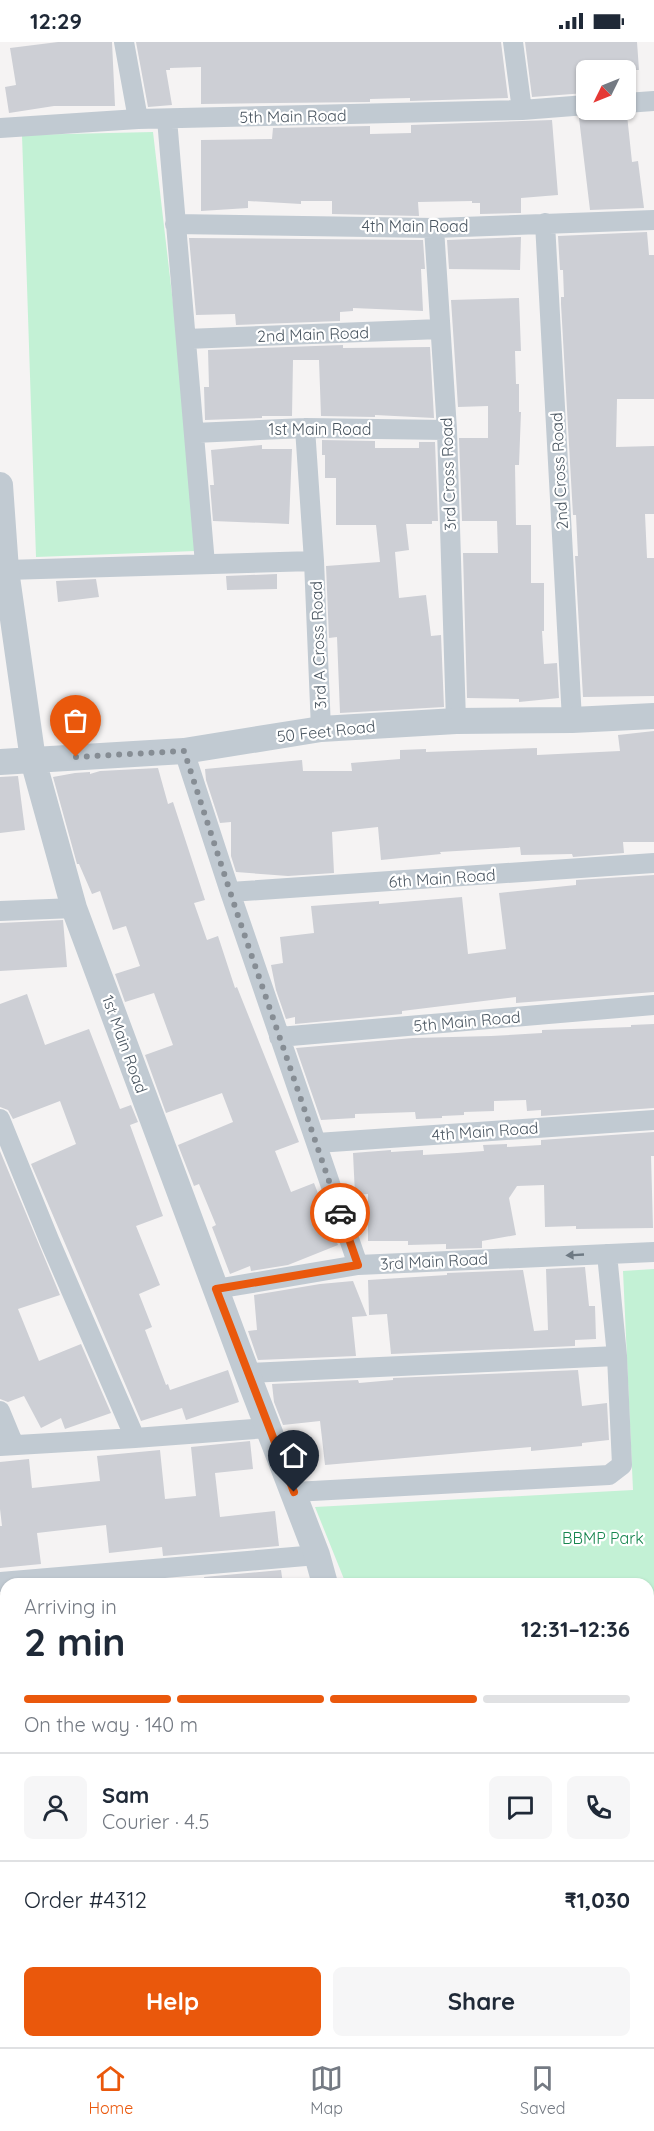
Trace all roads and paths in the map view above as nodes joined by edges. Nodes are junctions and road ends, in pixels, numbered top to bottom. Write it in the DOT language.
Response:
graph roads {
  1 [pos="124,42"];
  2 [pos="513,42"];
  3 [pos="654,101"];
  4 [pos="636,102"];
  5 [pos="576,106"];
  6 [pos="522,110"];
  7 [pos="138,119"];
  8 [pos="167,119"];
  9 [pos="0,128"];
  10 [pos="654,220"];
  11 [pos="545,223"];
  12 [pos="175,224"];
  13 [pos="434,228"];
  14 [pos="440,329"];
  15 [pos="186,339"];
  16 [pos="305,428"];
  17 [pos="447,430"];
  18 [pos="194,433"];
  19 [pos="0,485"];
  20 [pos="314,561"];
  21 [pos="205,564"];
  22 [pos="6,570"];
  23 [pos="654,716"];
  24 [pos="572,720"];
  25 [pos="456,721"];
  26 [pos="321,729"];
  27 [pos="184,751"];
  28 [pos="33,760"];
  29 [pos="0,762"];
  30 [pos="654,863"];
  31 [pos="230,892"];
  32 [pos="74,908"];
  33 [pos="0,911"];
  34 [pos="654,1005"];
  35 [pos="279,1037"];
  36 [pos="0,1119"];
  37 [pos="654,1120"];
  38 [pos="317,1143"];
  39 [pos="654,1252"];
  40 [pos="607,1254"];
  41 [pos="358,1265"];
  42 [pos="216,1289"];
  43 [pos="617,1356"];
  44 [pos="247,1373"];
  45 [pos="0,1410"];
  46 [pos="268,1428"];
  47 [pos="135,1438"];
  48 [pos="7,1446"];
  49 [pos="294,1492"];
  50 [pos="317,1555"];
  51 [pos="47,1578"];
  52 [pos="323,1578"];
  1 -- 7 [label="street"];
  2 -- 6 [label="street"];
  3 -- 4 [label="street"];
  5 -- 6 [label="street, 5th Main Road"];
  6 -- 8 [label="street, 5th Main Road"];
  7 -- 8 [label="street, 5th Main Road"];
  7 -- 9 [label="street, 5th Main Road"];
  8 -- 12 [label="street"];
  10 -- 11 [label="street, 4th Main Road"];
  11 -- 13 [label="street, 4th Main Road"];
  11 -- 24 [label="street, 2nd Cross Road"];
  12 -- 13 [label="street, 4th Main Road"];
  12 -- 15 [label="street"];
  13 -- 14 [label="street, 3rd Cross Road"];
  14 -- 15 [label="street, 2nd Main Road"];
  14 -- 17 [label="street, 3rd Cross Road"];
  15 -- 18 [label="street"];
  16 -- 17 [label="street, 1st Main Road"];
  16 -- 18 [label="street, 1st Main Road"];
  16 -- 20 [label="street, 3rd A Cross Road"];
  17 -- 25 [label="street, 3rd Cross Road"];
  18 -- 21 [label="street"];
  19 -- 22 [label="street, 1st Main Road"];
  20 -- 21 [label="street"];
  20 -- 26 [label="street, 3rd A Cross Road"];
  21 -- 22 [label="street"];
  22 -- 28 [label="street, 1st Main Road"];
  23 -- 24 [label="street, 50 Feet Road"];
  24 -- 25 [label="street, 50 Feet Road"];
  25 -- 26 [label="street, 50 Feet Road"];
  26 -- 27 [label="street, 50 Feet Road"];
  27 -- 28 [label="street, 50 Feet Road"];
  27 -- 31 [label="street"];
  28 -- 29 [label="street, 50 Feet Road"];
  28 -- 32 [label="street, 1st Main Road"];
  30 -- 31 [label="street, 6th Main Road"];
  31 -- 35 [label="street"];
  32 -- 33 [label="street"];
  32 -- 42 [label="street, 1st Main Road"];
  34 -- 35 [label="street, 5th Main Road"];
  35 -- 38 [label="street"];
  36 -- 47 [label="street"];
  37 -- 38 [label="street, 4th Main Road"];
  38 -- 41 [label="street"];
  39 -- 40 [label="street, 3rd Main Road"];
  40 -- 41 [label="street, 3rd Main Road, one-way"];
  40 -- 43 [label="street"];
  41 -- 42 [label="street, 3rd Main Road"];
  42 -- 44 [label="street, 1st Main Road"];
  43 -- 44 [label="street"];
  43 -- 49 [label="street"];
  44 -- 46 [label="street, 1st Main Road"];
  45 -- 48 [label="street"];
  46 -- 47 [label="street"];
  46 -- 49 [label="street, 1st Main Road"];
  47 -- 48 [label="street"];
  49 -- 50 [label="street, 1st Main Road"];
  50 -- 51 [label="street"];
  50 -- 52 [label="street, 1st Main Road"];
}
